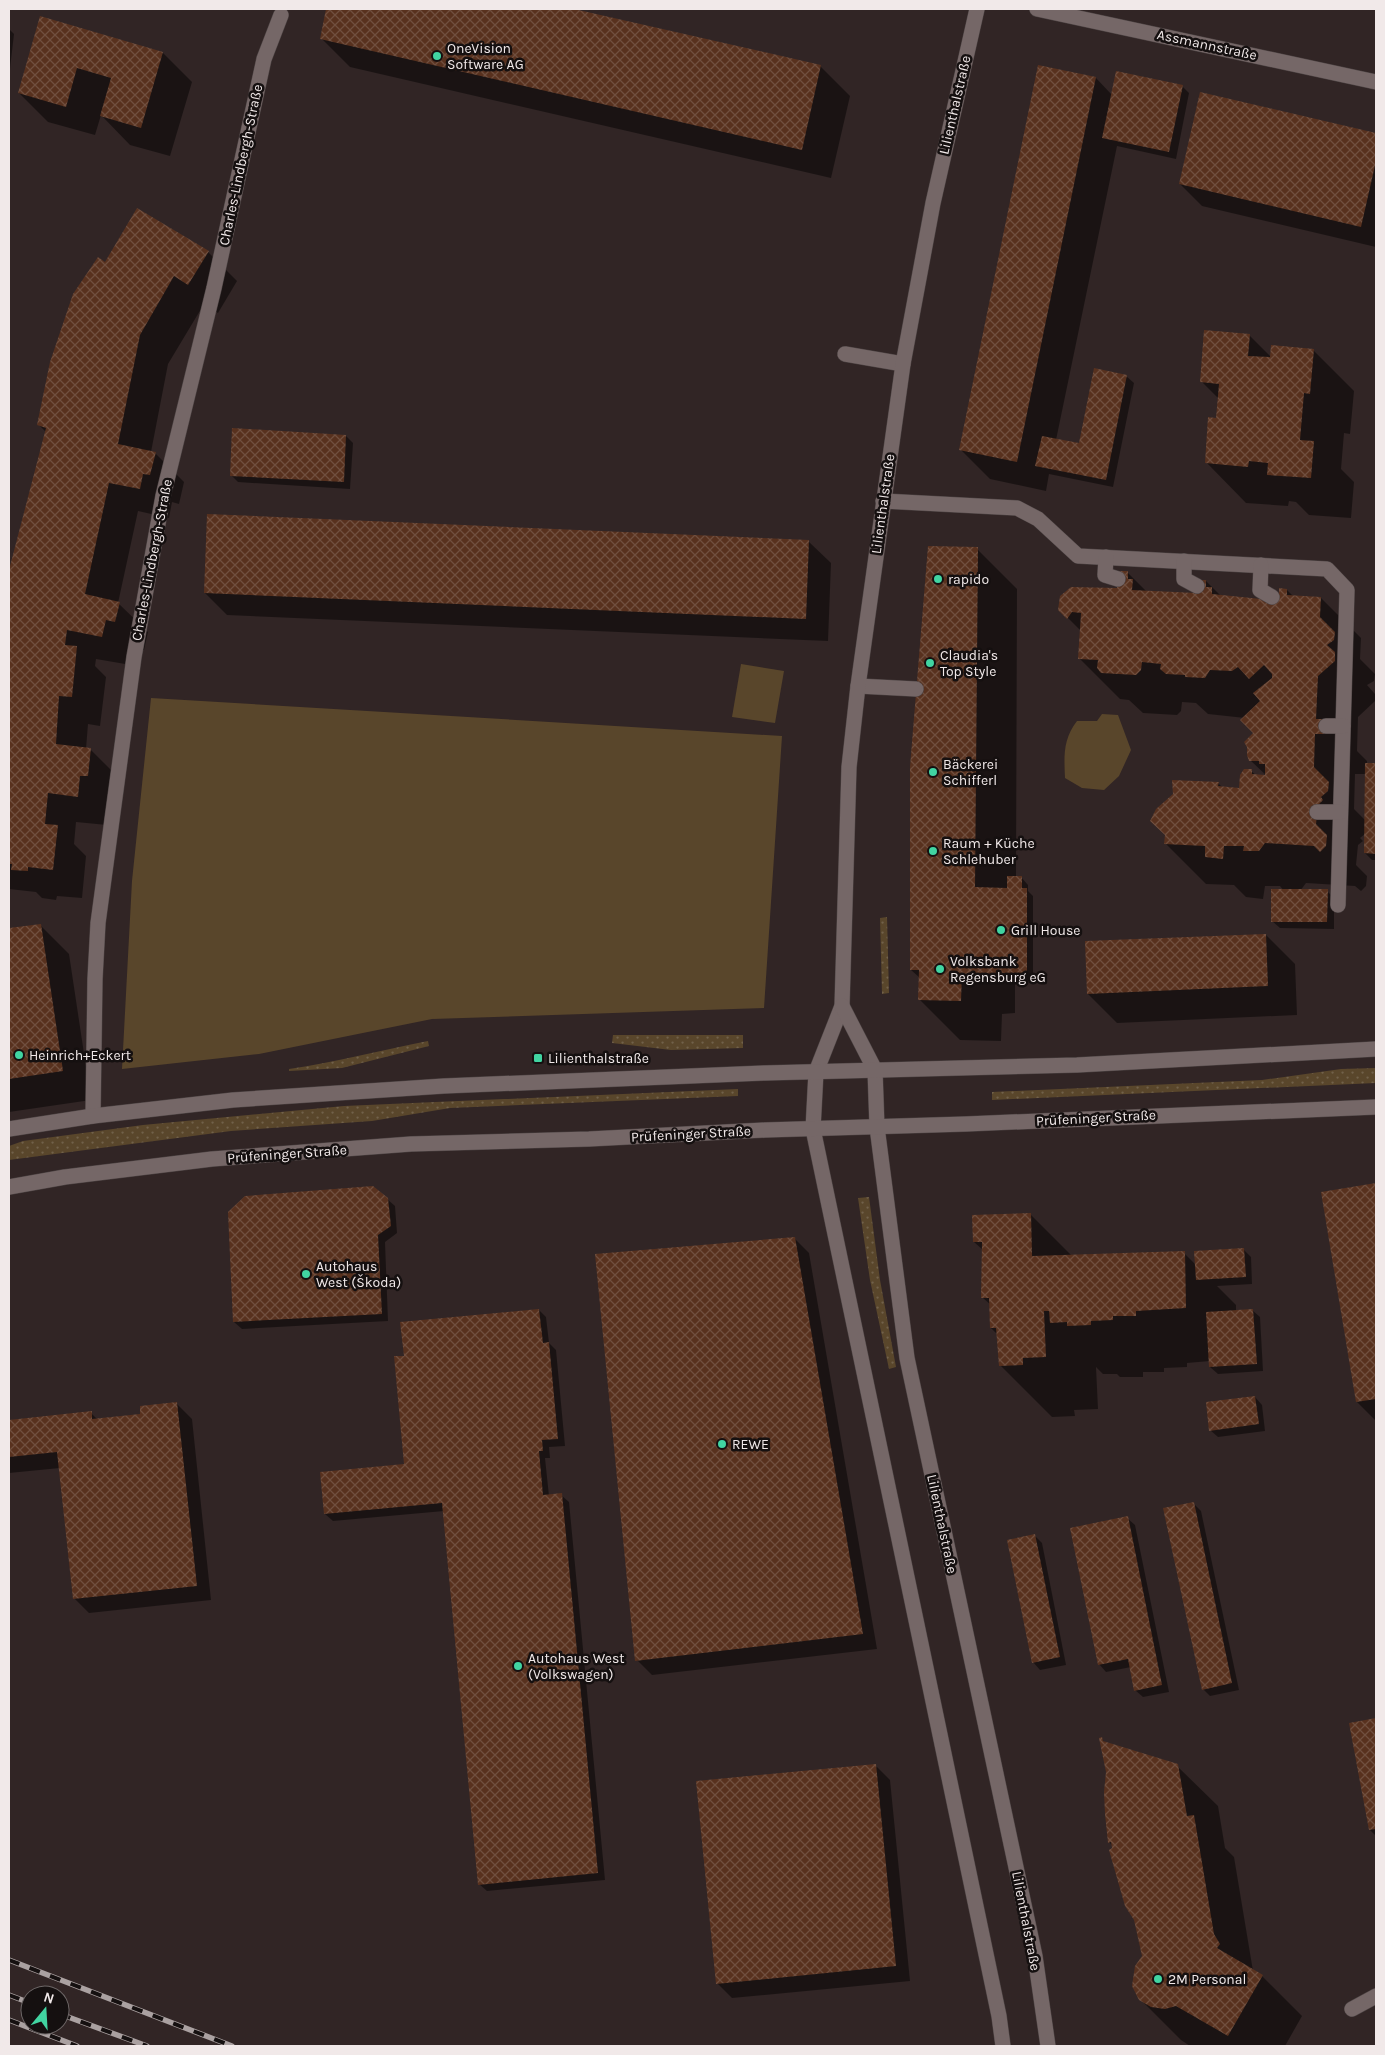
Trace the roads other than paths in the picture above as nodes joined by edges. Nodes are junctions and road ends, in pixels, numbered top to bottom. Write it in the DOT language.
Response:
graph roads {
  1 [pos="977,9"];
  2 [pos="1037,9"];
  3 [pos="281,15"];
  4 [pos="1376,82"];
  5 [pos="845,354"];
  6 [pos="903,364"];
  7 [pos="883,501"];
  8 [pos="1106,557"];
  9 [pos="1184,561"];
  10 [pos="1261,565"];
  11 [pos="1118,579"];
  12 [pos="1197,586"];
  13 [pos="1272,597"];
  14 [pos="858,686"];
  15 [pos="916,690"];
  16 [pos="1326,726"];
  17 [pos="1343,726"];
  18 [pos="1317,812"];
  19 [pos="1340,812"];
  20 [pos="1338,905"];
  21 [pos="842,1006"];
  22 [pos="1376,1049"];
  23 [pos="875,1070"];
  24 [pos="816,1072"];
  25 [pos="1376,1107"];
  26 [pos="93,1116"];
  27 [pos="877,1127"];
  28 [pos="9,1129"];
  29 [pos="814,1129"];
  30 [pos="9,1186"];
  31 [pos="1376,1996"];
  32 [pos="1352,2009"];
  33 [pos="1003,2046"];
  34 [pos="1048,2046"];
  1 -- 6 [label="street, Lilienthalstraße"];
  2 -- 4 [label="street, Assmannstraße"];
  3 -- 26 [label="street, Charles-Lindbergh-Straße"];
  5 -- 6 [label="street"];
  6 -- 7 [label="street, Lilienthalstraße"];
  7 -- 8 [label="street"];
  7 -- 14 [label="street, Lilienthalstraße"];
  8 -- 9 [label="street"];
  8 -- 11 [label="street"];
  9 -- 10 [label="street"];
  9 -- 12 [label="street"];
  10 -- 13 [label="street"];
  10 -- 17 [label="street"];
  14 -- 15 [label="street"];
  14 -- 21 [label="street, Lilienthalstraße"];
  16 -- 17 [label="street"];
  17 -- 19 [label="street"];
  18 -- 19 [label="street"];
  19 -- 20 [label="street"];
  21 -- 23 [label="street, Lilienthalstraße"];
  21 -- 24 [label="street, Lilienthalstraße"];
  22 -- 23 [label="street"];
  23 -- 24 [label="street"];
  23 -- 27 [label="street, Lilienthalstraße"];
  24 -- 26 [label="street"];
  24 -- 29 [label="street, Lilienthalstraße"];
  25 -- 27 [label="street, Prüfeninger Straße"];
  26 -- 28 [label="street"];
  27 -- 29 [label="street, Prüfeninger Straße"];
  27 -- 34 [label="street, Lilienthalstraße"];
  29 -- 30 [label="street, Prüfeninger Straße"];
  29 -- 33 [label="street, Lilienthalstraße"];
  31 -- 32 [label="street"];
}
